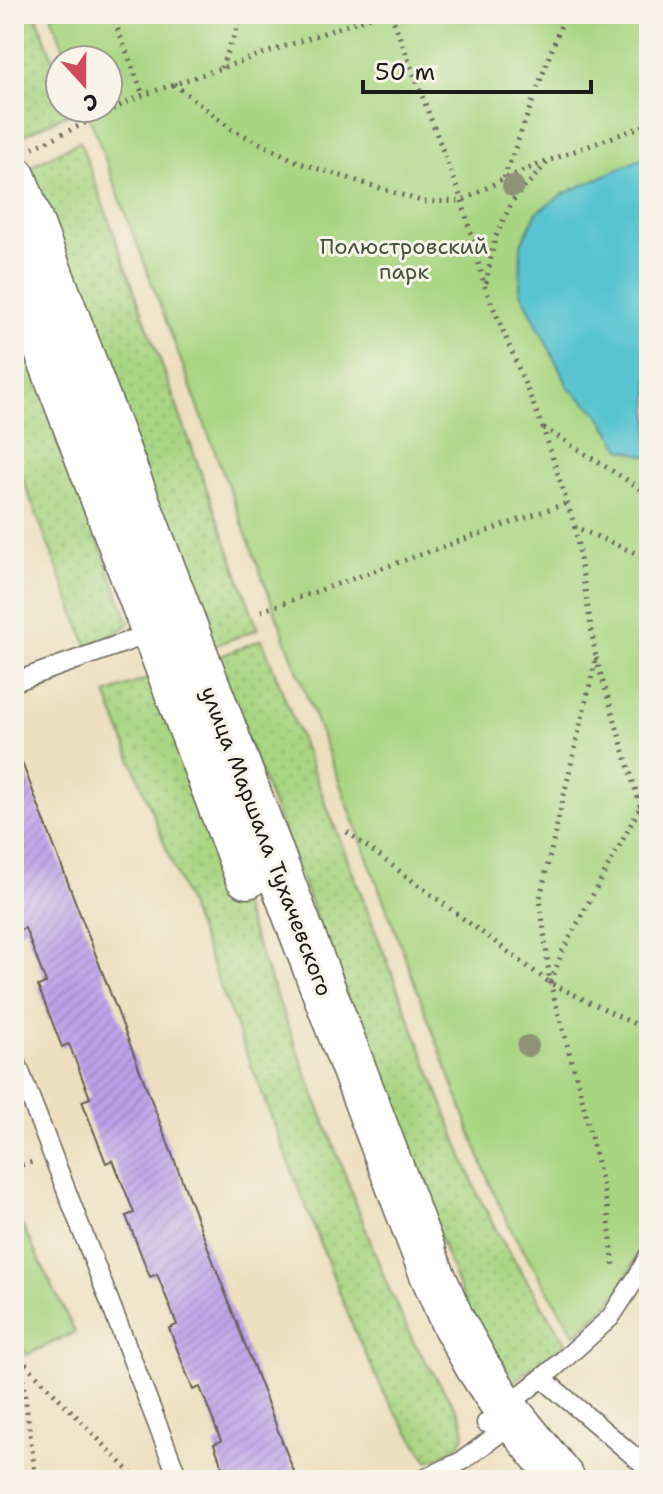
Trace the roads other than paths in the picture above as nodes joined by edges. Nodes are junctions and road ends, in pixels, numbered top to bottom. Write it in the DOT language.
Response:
graph roads {
  1 [pos="21,164"];
  2 [pos="14,265"];
  3 [pos="168,626"];
  4 [pos="14,682"];
  5 [pos="14,1056"];
  6 [pos="649,1255"];
  7 [pos="542,1378"];
  8 [pos="501,1422"];
  9 [pos="649,1469"];
  10 [pos="179,1480"];
  11 [pos="422,1480"];
  12 [pos="534,1480"];
  13 [pos="563,1480"];
  1 -- 3 [label="street, улица Маршала Тухачевского"];
  2 -- 3 [label="street, улица Маршала Тухачевского"];
  3 -- 4 [label="lane"];
  3 -- 8 [label="street, улица Маршала Тухачевского"];
  5 -- 10 [label="lane"];
  6 -- 7 [label="lane"];
  7 -- 8 [label="lane"];
  7 -- 9 [label="lane"];
  8 -- 11 [label="lane"];
  8 -- 12 [label="street, улица Маршала Тухачевского"];
  8 -- 13 [label="street, улица Маршала Тухачевского"];
}
